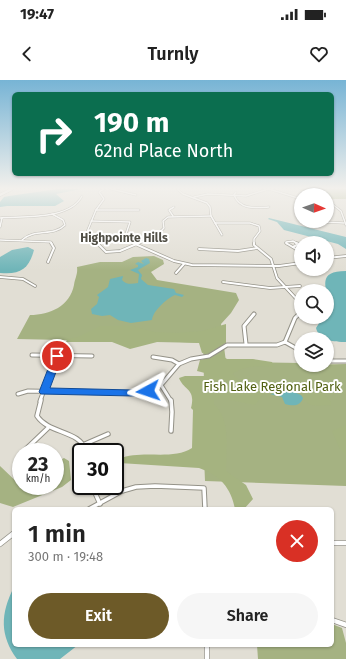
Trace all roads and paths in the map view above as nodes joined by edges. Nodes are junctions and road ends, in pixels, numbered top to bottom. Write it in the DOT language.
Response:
graph roads {
  1 [pos="26,216"];
  2 [pos="56,216"];
  3 [pos="93,216"];
  4 [pos="173,216"];
  5 [pos="211,216"];
  6 [pos="1,218"];
  7 [pos="91,221"];
  8 [pos="215,223"];
  9 [pos="334,223"];
  10 [pos="345,224"];
  11 [pos="0,227"];
  12 [pos="222,235"];
  13 [pos="0,240"];
  14 [pos="22,240"];
  15 [pos="136,244"];
  16 [pos="293,247"];
  17 [pos="257,248"];
  18 [pos="199,249"];
  19 [pos="346,256"];
  20 [pos="334,257"];
  21 [pos="48,262"];
  22 [pos="184,264"];
  23 [pos="294,264"];
  24 [pos="273,266"];
  25 [pos="176,273"];
  26 [pos="0,277"];
  27 [pos="223,282"];
  28 [pos="35,286"];
  29 [pos="294,287"];
  30 [pos="285,288"];
  31 [pos="294,297"];
  32 [pos="254,314"];
  33 [pos="294,320"];
  34 [pos="285,342"];
  35 [pos="246,344"];
  36 [pos="294,347"];
  37 [pos="32,355"];
  38 [pos="57,356"];
  39 [pos="92,356"];
  40 [pos="153,357"];
  41 [pos="334,361"];
  42 [pos="346,361"];
  43 [pos="179,364"];
  44 [pos="160,386"];
  45 [pos="44,392"];
  46 [pos="18,394"];
  47 [pos="48,428"];
  48 [pos="170,432"];
  49 [pos="108,434"];
  50 [pos="32,443"];
  51 [pos="84,443"];
  52 [pos="87,443"];
  53 [pos="96,495"];
  54 [pos="100,504"];
  55 [pos="93,507"];
  56 [pos="205,507"];
  57 [pos="12,535"];
  58 [pos="334,543"];
  59 [pos="346,543"];
  60 [pos="0,544"];
  61 [pos="334,621"];
  62 [pos="346,625"];
  63 [pos="207,647"];
  64 [pos="207,659"];
  1 -- 6 [label="street"];
  2 -- 14 [label="street"];
  3 -- 7 [label="street"];
  4 -- 15 [label="street"];
  5 -- 8 [label="street"];
  6 -- 11 [label="street"];
  7 -- 15 [label="street"];
  7 -- 15 [label="street"];
  8 -- 12 [label="street"];
  8 -- 17 [label="street"];
  9 -- 10 [label="street"];
  13 -- 14 [label="street"];
  14 -- 21 [label="street"];
  15 -- 22 [label="street"];
  16 -- 16 [label="street"];
  17 -- 18 [label="street"];
  17 -- 24 [label="street"];
  19 -- 20 [label="street"];
  22 -- 24 [label="street"];
  22 -- 25 [label="street"];
  23 -- 24 [label="street"];
  24 -- 30 [label="street"];
  26 -- 28 [label="street"];
  27 -- 30 [label="street"];
  29 -- 30 [label="street"];
  30 -- 31 [label="street"];
  32 -- 35 [label="street"];
  33 -- 34 [label="street"];
  34 -- 35 [label="street"];
  34 -- 36 [label="street"];
  35 -- 43 [label="street"];
  37 -- 38 [label="street"];
  38 -- 39 [label="street"];
  38 -- 45 [label="street"];
  40 -- 43 [label="street"];
  41 -- 42 [label="street"];
  43 -- 44 [label="street"];
  44 -- 45 [label="street"];
  44 -- 48 [label="street"];
  45 -- 46 [label="street"];
  45 -- 47 [label="street"];
  47 -- 50 [label="street"];
  47 -- 51 [label="street"];
  49 -- 52 [label="street"];
  53 -- 54 [label="street"];
  54 -- 55 [label="street"];
  54 -- 56 [label="street"];
  57 -- 60 [label="street"];
  58 -- 59 [label="street"];
  61 -- 62 [label="street"];
  63 -- 64 [label="street"];
}
